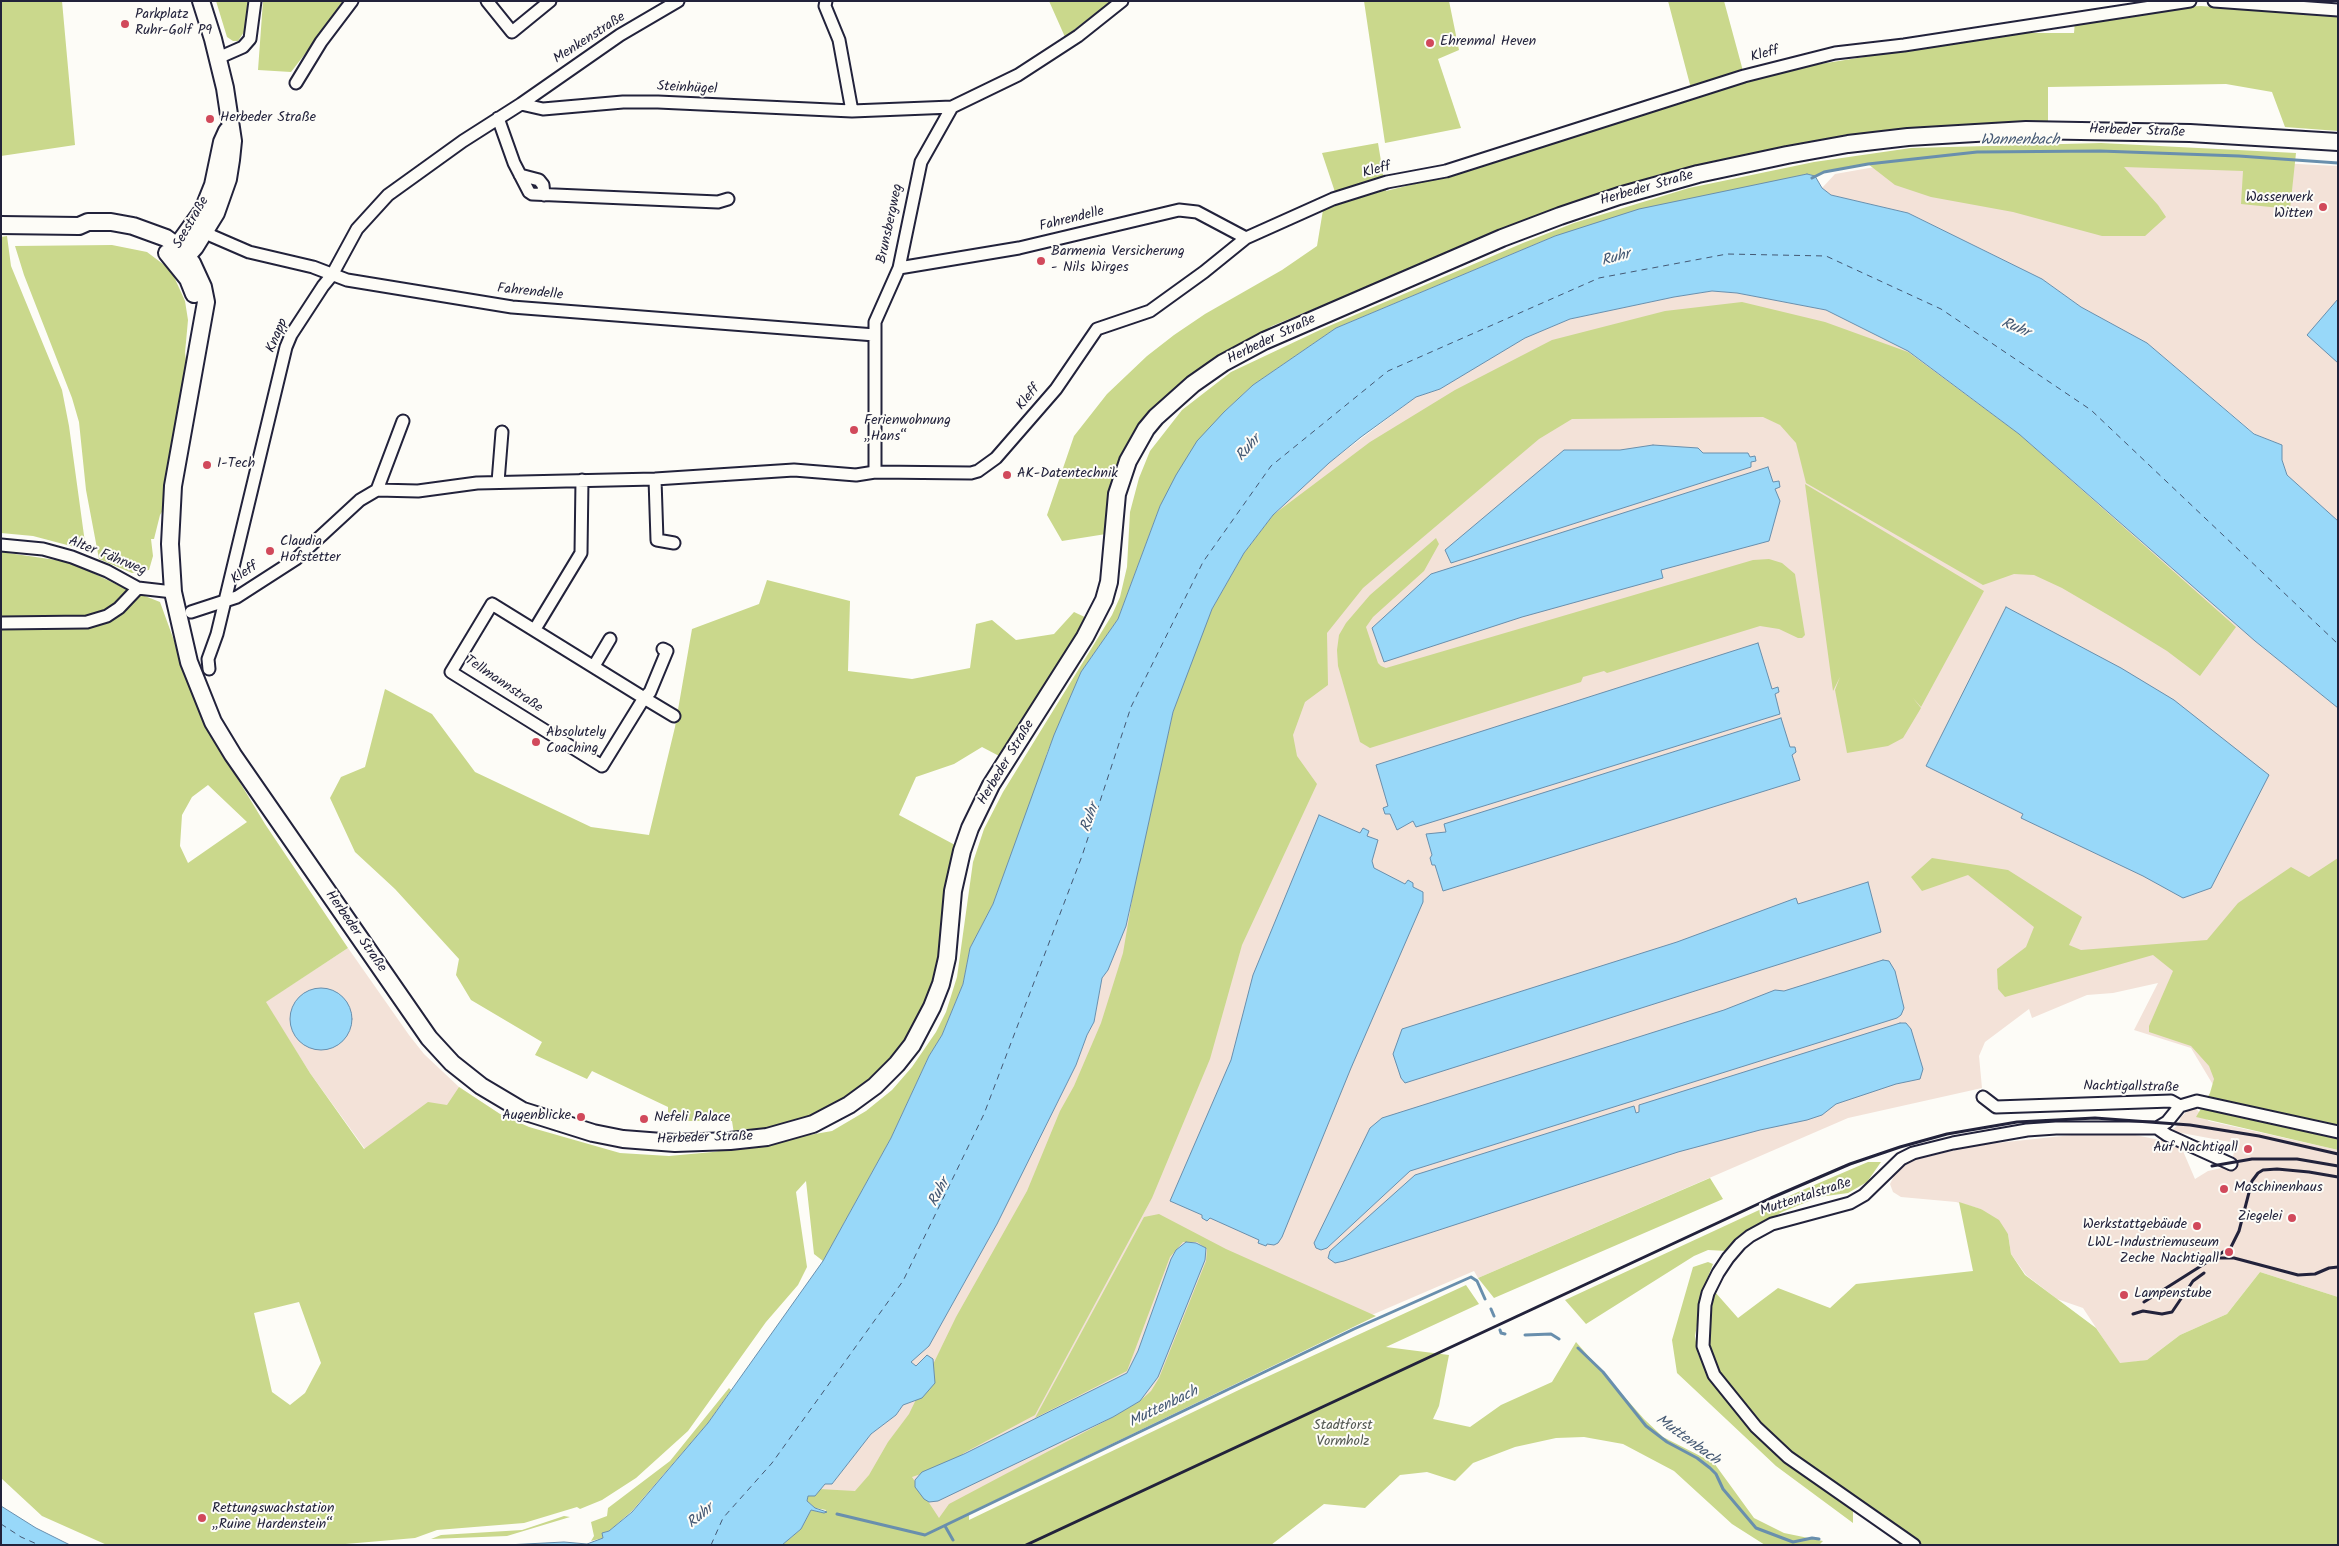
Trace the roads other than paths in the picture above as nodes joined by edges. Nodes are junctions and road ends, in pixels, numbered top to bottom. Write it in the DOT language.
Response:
graph roads {
  1 [pos="201,1"];
  2 [pos="255,1"];
  3 [pos="352,1"];
  4 [pos="488,1"];
  5 [pos="550,1"];
  6 [pos="678,1"];
  7 [pos="826,1"];
  8 [pos="1122,1"];
  9 [pos="2190,1"];
  10 [pos="2214,1"];
  11 [pos="2290,4"];
  12 [pos="2338,10"];
  13 [pos="218,58"];
  14 [pos="296,83"];
  15 [pos="521,104"];
  16 [pos="952,107"];
  17 [pos="852,110"];
  18 [pos="498,118"];
  19 [pos="2338,142"];
  20 [pos="728,199"];
  21 [pos="1,225"];
  22 [pos="200,227"];
  23 [pos="1246,238"];
  24 [pos="179,253"];
  25 [pos="899,268"];
  26 [pos="332,275"];
  27 [pos="875,335"];
  28 [pos="404,421"];
  29 [pos="502,432"];
  30 [pos="875,472"];
  31 [pos="655,479"];
  32 [pos="582,480"];
  33 [pos="498,482"];
  34 [pos="377,490"];
  35 [pos="674,542"];
  36 [pos="1,546"];
  37 [pos="138,588"];
  38 [pos="173,592"];
  39 [pos="223,602"];
  40 [pos="191,612"];
  41 [pos="1,624"];
  42 [pos="535,629"];
  43 [pos="610,639"];
  44 [pos="662,649"];
  45 [pos="594,666"];
  46 [pos="208,670"];
  47 [pos="644,698"];
  48 [pos="674,716"];
  49 [pos="1983,1097"];
  50 [pos="2180,1106"];
  51 [pos="2156,1128"];
  52 [pos="2338,1132"];
  53 [pos="2231,1164"];
  54 [pos="1914,1545"];
  1 -- 13 [label="main road, Seestraße"];
  2 -- 13 [label="street"];
  3 -- 14 [label="street"];
  4 -- 5 [label="street"];
  6 -- 15 [label="street, Menkenstraße"];
  7 -- 17 [label="street"];
  8 -- 16 [label="street, Steinhügel"];
  9 -- 23 [label="street, Kleff"];
  10 -- 11 [label="street"];
  11 -- 12 [label="street"];
  13 -- 22 [label="main road, Seestraße"];
  15 -- 17 [label="street, Steinhügel"];
  15 -- 18 [label="street, Knapp"];
  16 -- 17 [label="street, Steinhügel"];
  16 -- 25 [label="street, Brunsbergweg"];
  18 -- 20 [label="street"];
  18 -- 26 [label="street, Knapp"];
  19 -- 38 [label="main road, Herbeder Straße"];
  21 -- 24 [label="main road, Herbeder Straße"];
  22 -- 24 [label="main road, Seestraße"];
  22 -- 26 [label="street, Fahrendelle"];
  23 -- 25 [label="street, Fahrendelle"];
  23 -- 30 [label="street, Kleff"];
  24 -- 38 [label="main road, Herbeder Straße"];
  25 -- 27 [label="street, Brunsbergweg"];
  26 -- 27 [label="street, Fahrendelle"];
  26 -- 39 [label="street, Knapp"];
  27 -- 30 [label="street, Brunsbergweg"];
  28 -- 34 [label="street"];
  29 -- 33 [label="street"];
  30 -- 31 [label="street, Kleff"];
  31 -- 32 [label="street, Kleff"];
  31 -- 35 [label="street"];
  32 -- 33 [label="street, Kleff"];
  32 -- 42 [label="street"];
  33 -- 34 [label="street, Kleff"];
  34 -- 39 [label="street, Kleff"];
  36 -- 37 [label="street, Alter Fährweg"];
  37 -- 38 [label="street, Alter Fährweg"];
  37 -- 41 [label="street"];
  39 -- 40 [label="street, Kleff"];
  39 -- 46 [label="street, Knapp"];
  42 -- 45 [label="street, Tellmannstraße"];
  42 -- 47 [label="street, Tellmannstraße"];
  43 -- 45 [label="street"];
  44 -- 47 [label="street, Tellmannstraße"];
  45 -- 47 [label="street, Tellmannstraße"];
  47 -- 48 [label="street, Tellmannstraße"];
  49 -- 50 [label="street, Nachtigallstraße"];
  50 -- 51 [label="street"];
  50 -- 52 [label="street, Nachtigallstraße"];
  51 -- 53 [label="street, Muttentalstraße"];
  51 -- 54 [label="street, Muttentalstraße"];
}
